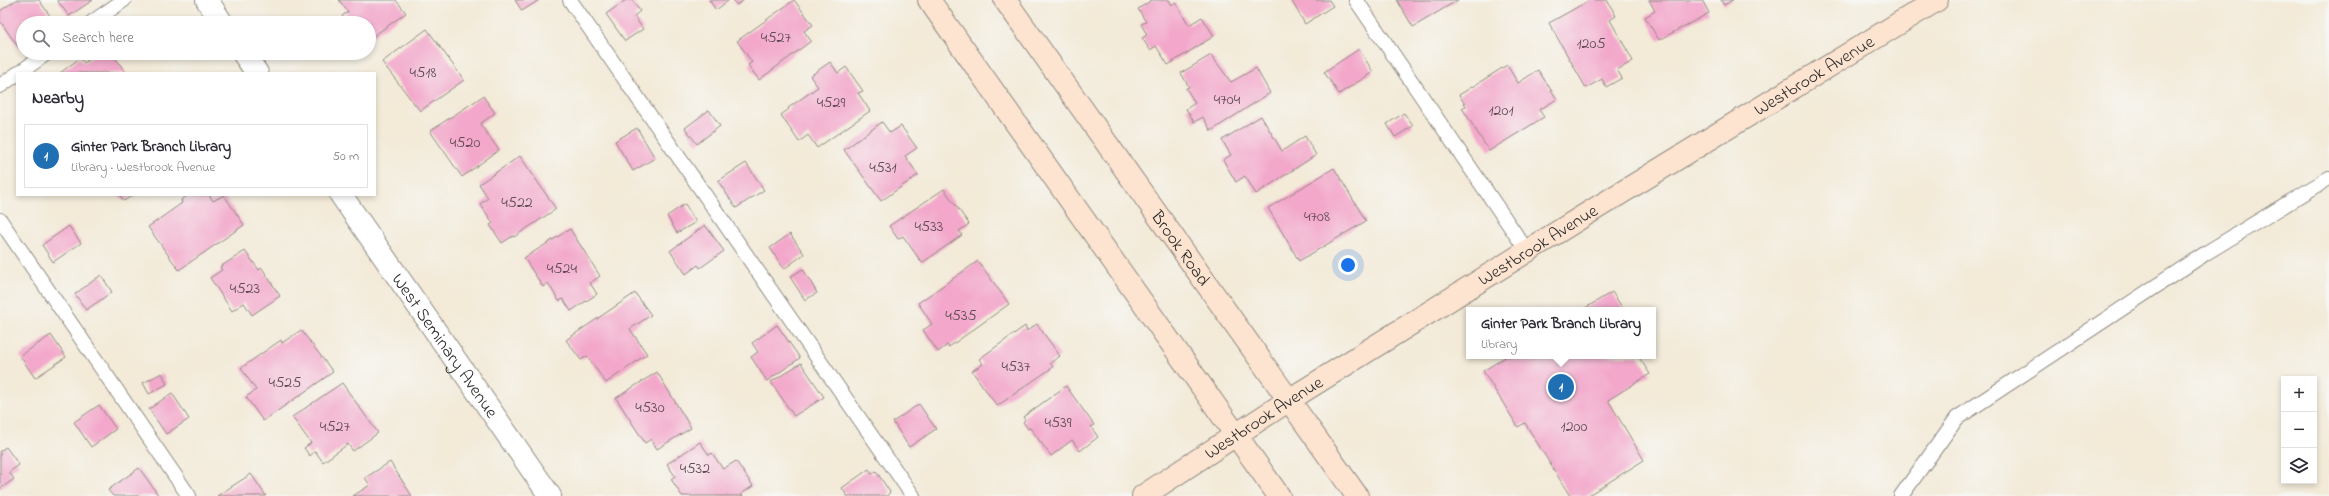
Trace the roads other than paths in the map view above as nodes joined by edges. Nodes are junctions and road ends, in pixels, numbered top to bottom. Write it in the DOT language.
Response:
graph roads {
  1 [pos="124,0"];
  2 [pos="207,0"];
  3 [pos="570,0"];
  4 [pos="929,0"];
  5 [pos="1004,0"];
  6 [pos="1356,0"];
  7 [pos="1937,0"];
  8 [pos="101,16"];
  9 [pos="217,16"];
  10 [pos="37,60"];
  11 [pos="248,60"];
  12 [pos="21,72"];
  13 [pos="256,72"];
  14 [pos="16,75"];
  15 [pos="0,86"];
  16 [pos="2329,178"];
  17 [pos="342,196"];
  18 [pos="0,220"];
  19 [pos="1526,251"];
  20 [pos="1289,400"];
  21 [pos="1236,435"];
  22 [pos="189,496"];
  23 [pos="550,496"];
  24 [pos="913,496"];
  25 [pos="1143,496"];
  26 [pos="1279,496"];
  27 [pos="1356,496"];
  28 [pos="1901,496"];
  1 -- 8 [label="lane"];
  2 -- 9 [label="street"];
  3 -- 24 [label="lane"];
  4 -- 21 [label="main road"];
  5 -- 20 [label="main road, Brook Road"];
  6 -- 19 [label="lane"];
  7 -- 19 [label="main road, Westbrook Avenue"];
  10 -- 12 [label="lane"];
  11 -- 13 [label="street"];
  14 -- 15 [label="lane"];
  16 -- 28 [label="lane"];
  17 -- 23 [label="street, West Seminary Avenue"];
  18 -- 22 [label="lane"];
  19 -- 20 [label="main road, Westbrook Avenue"];
  20 -- 21 [label="main road, Westbrook Avenue"];
  20 -- 27 [label="main road, Brook Road"];
  21 -- 25 [label="main road, Westbrook Avenue"];
  21 -- 26 [label="main road"];
}
